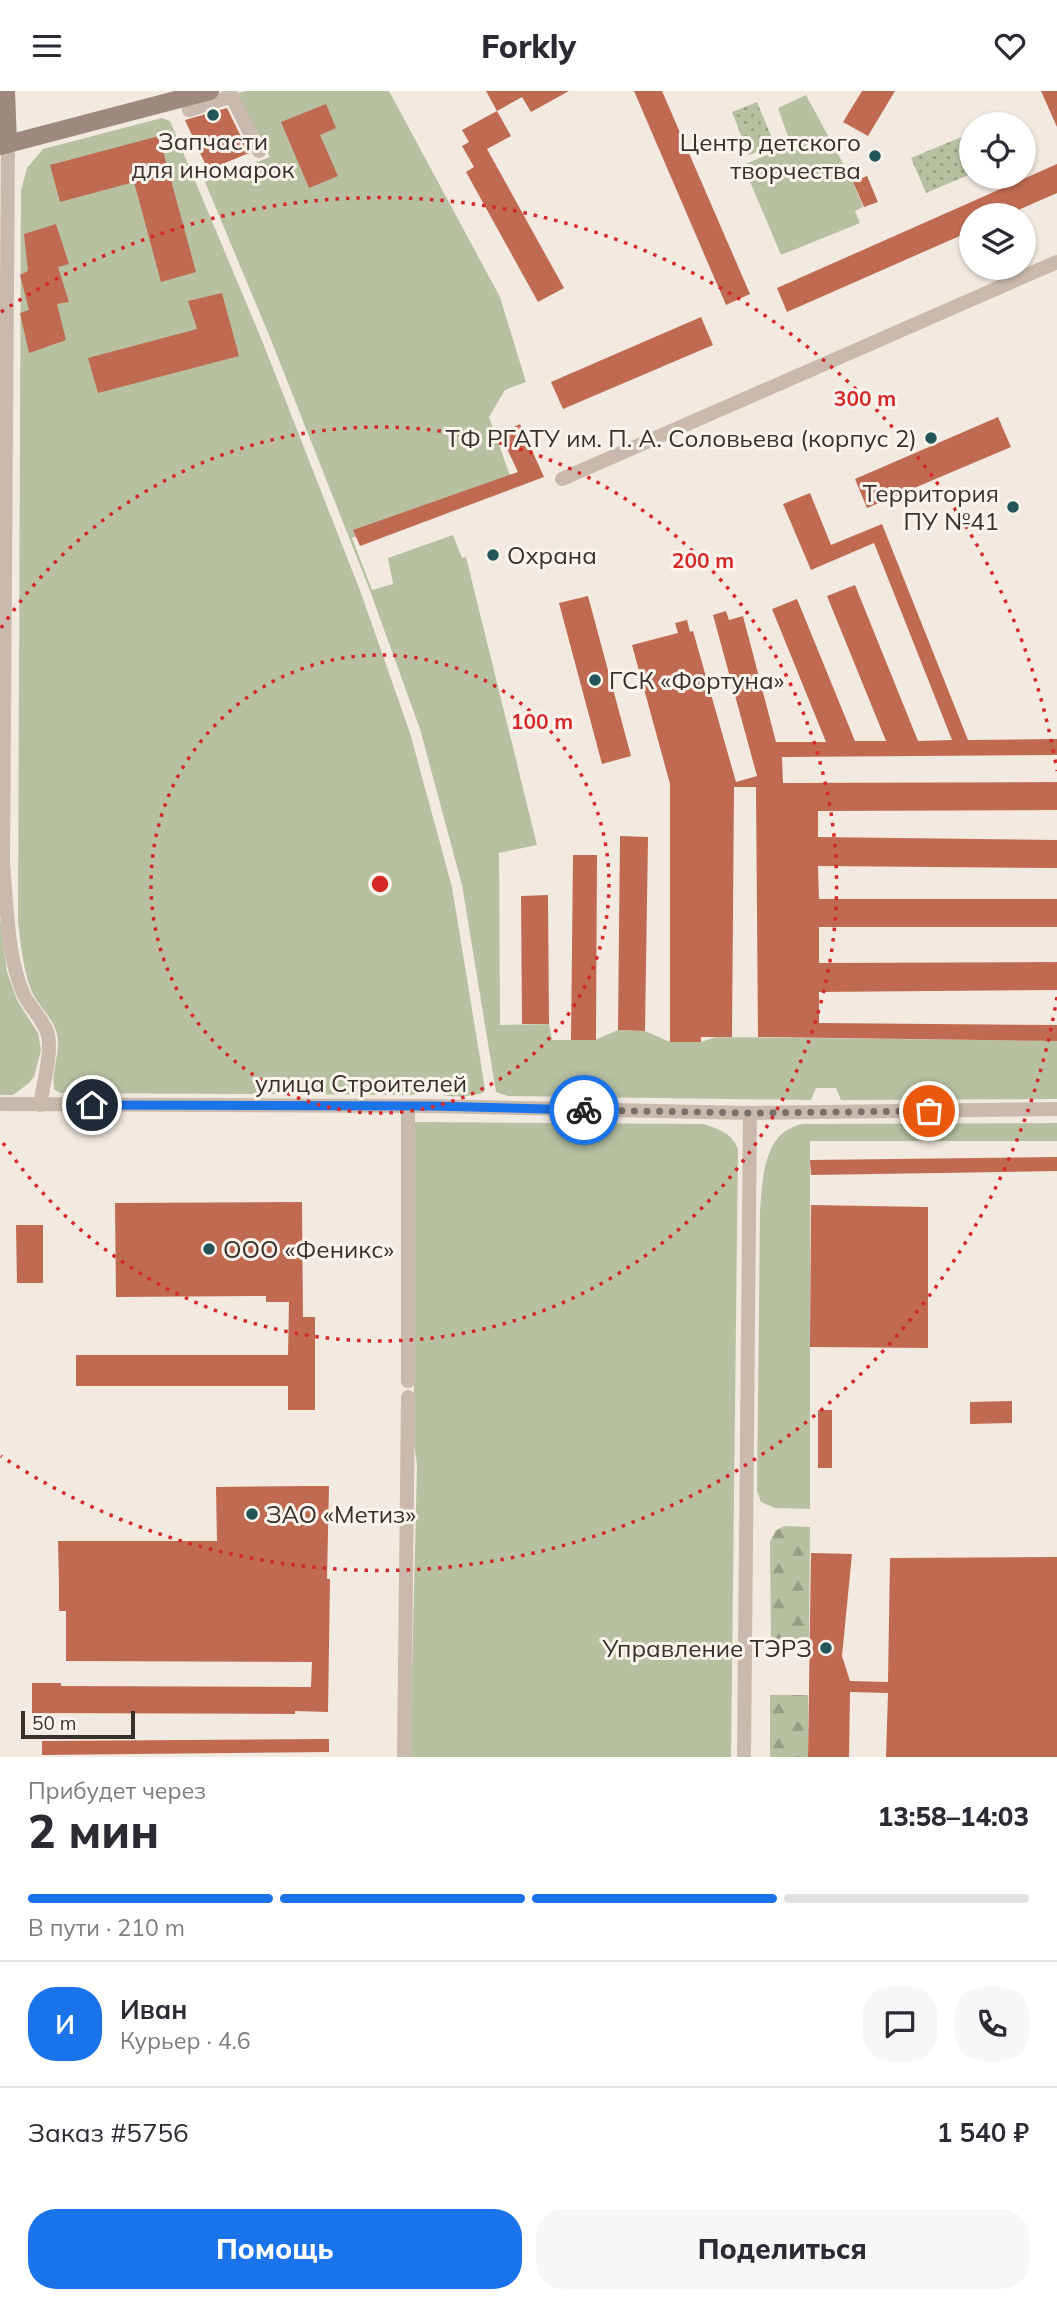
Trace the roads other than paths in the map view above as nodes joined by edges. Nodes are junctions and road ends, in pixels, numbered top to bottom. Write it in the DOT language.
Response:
graph roads {
  1 [pos="6,91"];
  2 [pos="211,91"];
  3 [pos="231,94"];
  4 [pos="189,110"];
  5 [pos="4,145"];
  6 [pos="259,151"];
  7 [pos="1057,262"];
  8 [pos="562,479"];
  9 [pos="0,1104"];
  10 [pos="40,1105"];
  11 [pos="408,1107"];
  12 [pos="1057,1109"];
  13 [pos="750,1113"];
  14 [pos="408,1381"];
  15 [pos="408,1397"];
  16 [pos="404,1757"];
  17 [pos="744,1757"];
  1 -- 5 [label="street"];
  2 -- 5 [label="street"];
  3 -- 4 [label="street"];
  3 -- 6 [label="street"];
  5 -- 10 [label="street"];
  7 -- 8 [label="street"];
  9 -- 10 [label="street, улица Строителей"];
  10 -- 11 [label="street, улица Строителей"];
  11 -- 13 [label="street, улица Строителей"];
  11 -- 14 [label="street"];
  12 -- 13 [label="street, улица Строителей"];
  13 -- 17 [label="street"];
  15 -- 16 [label="street"];
}
